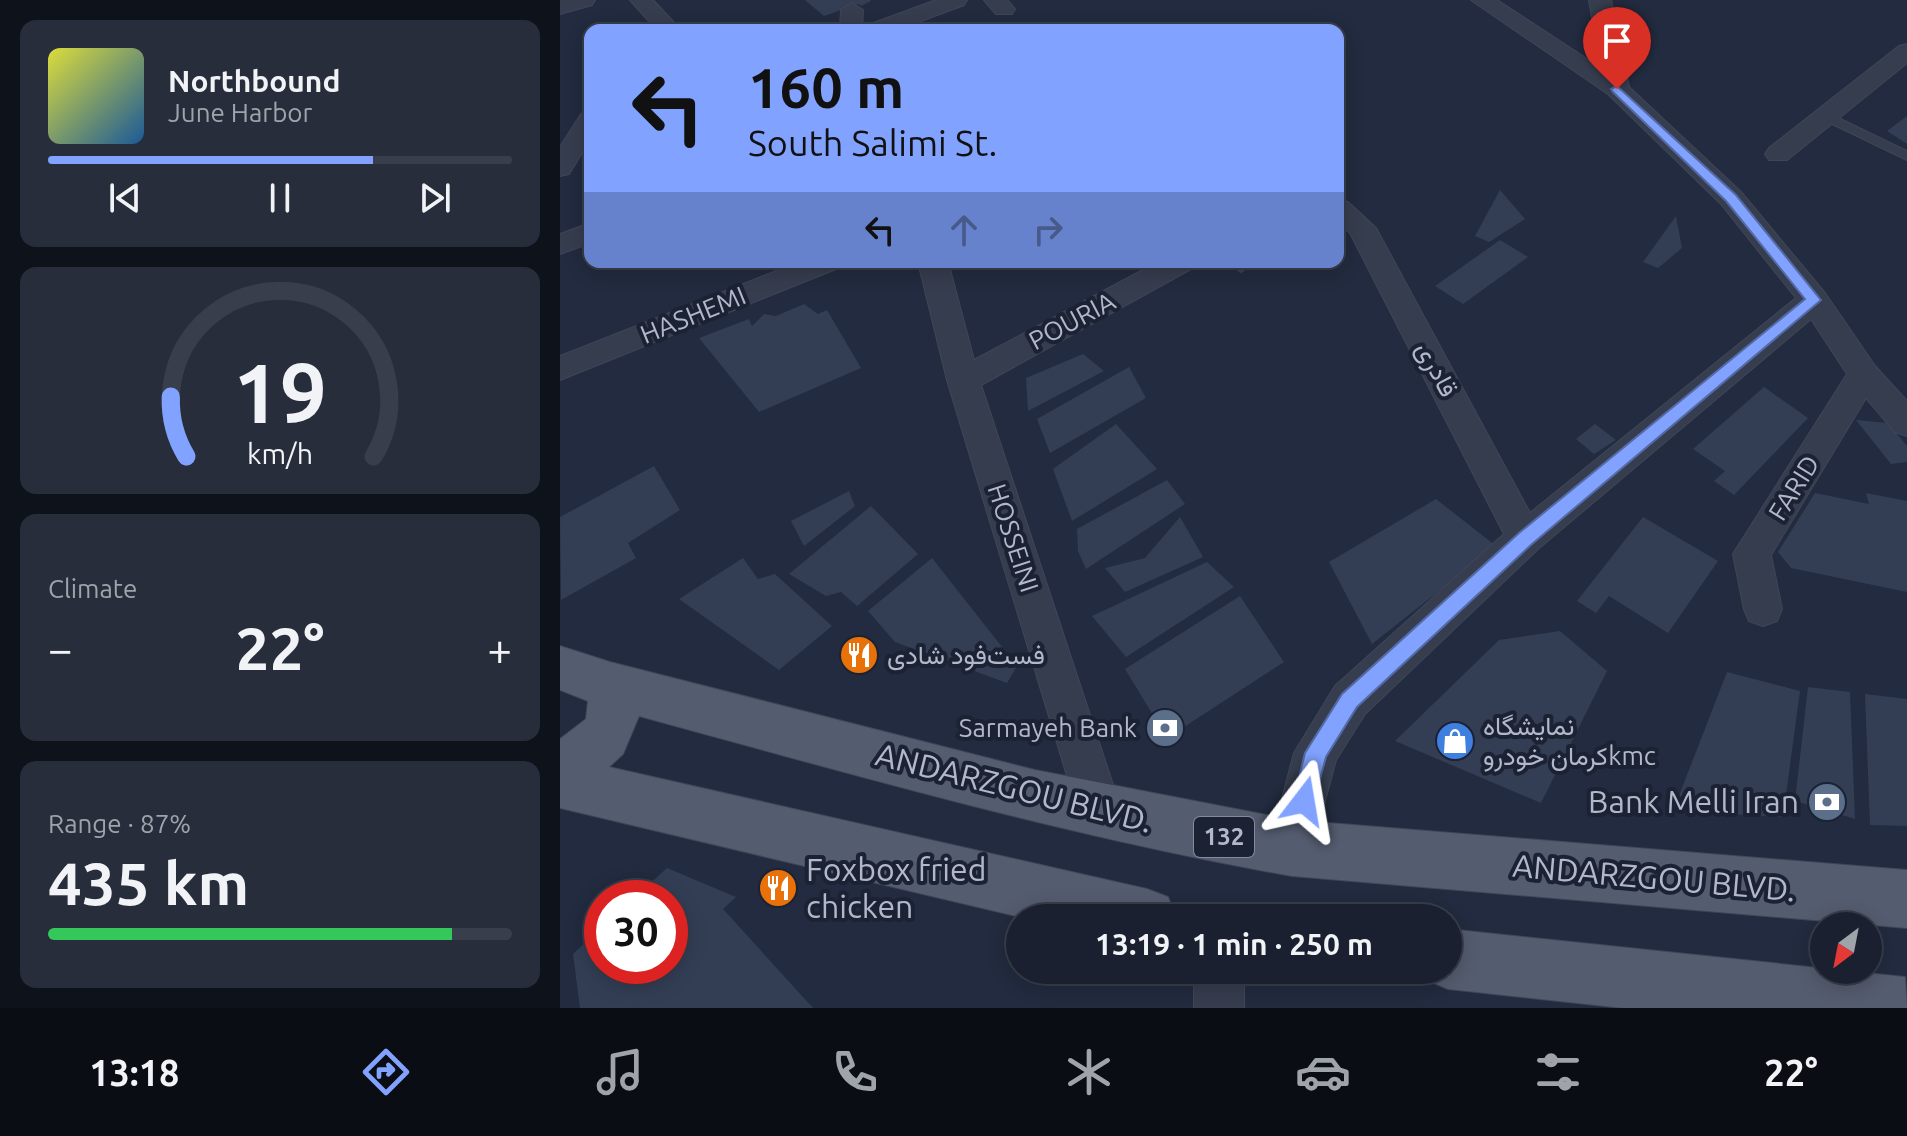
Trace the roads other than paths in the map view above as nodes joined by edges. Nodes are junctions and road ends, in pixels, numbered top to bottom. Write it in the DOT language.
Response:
graph roads {
  1 [pos="584,0"];
  2 [pos="641,0"];
  3 [pos="956,0"];
  4 [pos="1482,0"];
  5 [pos="1600,0"];
  6 [pos="560,7"];
  7 [pos="664,24"];
  8 [pos="892,24"];
  9 [pos="1905,55"];
  10 [pos="1617,89"];
  11 [pos="1828,117"];
  12 [pos="584,129"];
  13 [pos="1778,154"];
  14 [pos="1907,156"];
  15 [pos="560,168"];
  16 [pos="1344,213"];
  17 [pos="584,235"];
  18 [pos="560,245"];
  19 [pos="809,268"];
  20 [pos="935,268"];
  21 [pos="1170,268"];
  22 [pos="1814,300"];
  23 [pos="560,369"];
  24 [pos="1864,374"];
  25 [pos="963,380"];
  26 [pos="1907,423"];
  27 [pos="1525,538"];
  28 [pos="1763,609"];
  29 [pos="560,668"];
  30 [pos="610,685"];
  31 [pos="560,767"];
  32 [pos="560,782"];
  33 [pos="1100,812"];
  34 [pos="1292,848"];
  35 [pos="1907,899"];
  36 [pos="1087,904"];
  37 [pos="1462,961"];
  38 [pos="1219,984"];
  39 [pos="1219,1008"];
  40 [pos="1905,1008"];
  1 -- 6 [label="street"];
  2 -- 7 [label="street"];
  3 -- 8 [label="street"];
  4 -- 10 [label="street"];
  5 -- 10 [label="street"];
  9 -- 11 [label="street"];
  10 -- 22 [label="street"];
  11 -- 13 [label="street"];
  11 -- 14 [label="lane"];
  12 -- 15 [label="street"];
  16 -- 27 [label="street, قادری"];
  17 -- 18 [label="street"];
  19 -- 23 [label="street, HASHEMI"];
  20 -- 25 [label="street, HOSSEINI"];
  21 -- 25 [label="street, POURIA"];
  22 -- 24 [label="street"];
  22 -- 27 [label="street"];
  24 -- 26 [label="street"];
  24 -- 28 [label="street, FARID"];
  25 -- 33 [label="street, HOSSEINI"];
  27 -- 34 [label="street"];
  29 -- 30 [label="main road, ANDARZGOU BLVD. / 132"];
  30 -- 31 [label="main road"];
  30 -- 33 [label="main road, ANDARZGOU BLVD. / 132"];
  32 -- 36 [label="main road"];
  33 -- 34 [label="main road, ANDARZGOU BLVD. / 132"];
  34 -- 35 [label="main road, ANDARZGOU BLVD. / 132"];
  37 -- 40 [label="main road"];
  38 -- 39 [label="street"];
}
